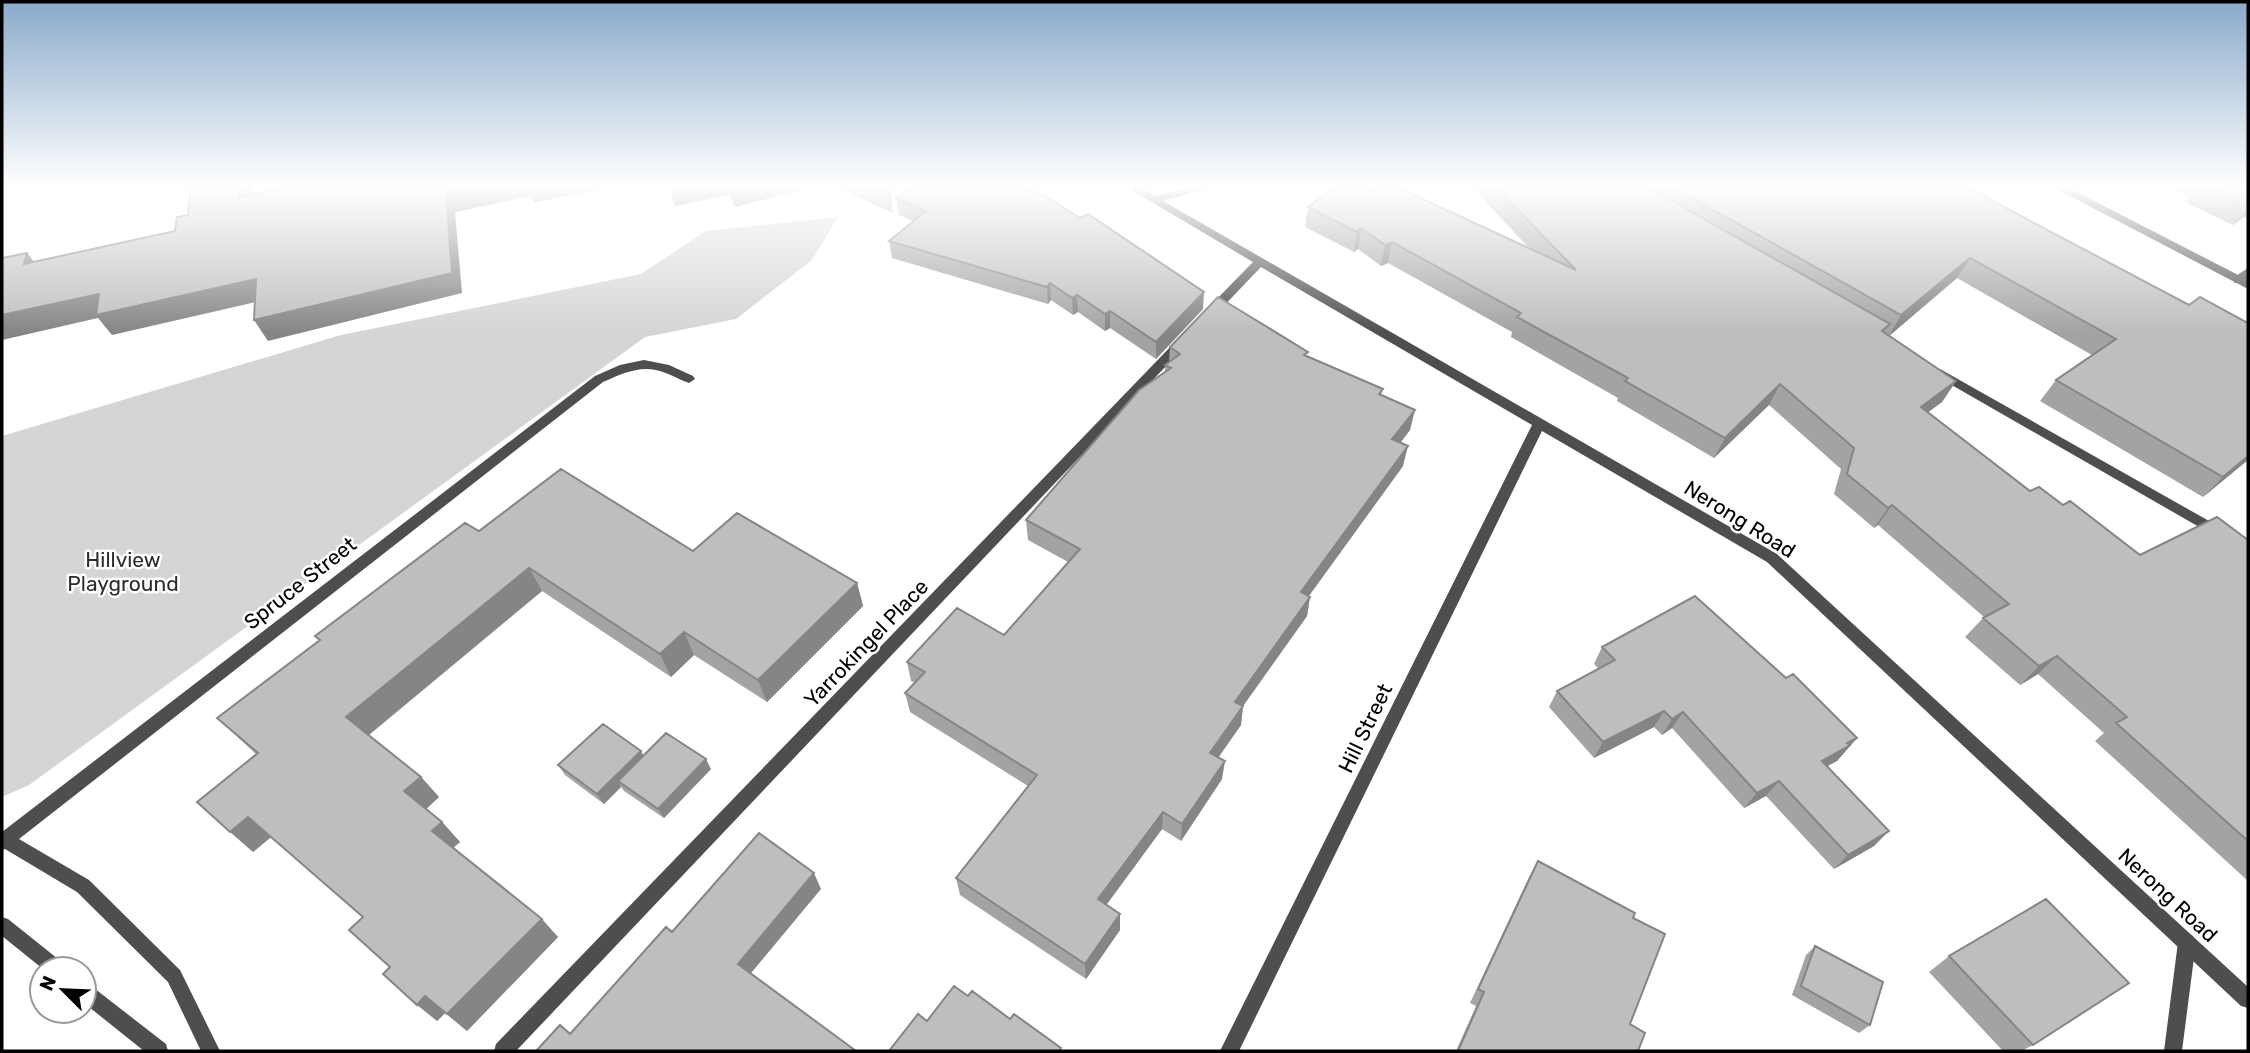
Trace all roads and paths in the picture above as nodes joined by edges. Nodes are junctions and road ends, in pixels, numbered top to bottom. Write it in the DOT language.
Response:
graph roads {
  1 [pos="1211,234"];
  2 [pos="2150,234"];
  3 [pos="1259,263"];
  4 [pos="2248,272"];
  5 [pos="2243,282"];
  6 [pos="1924,364"];
  7 [pos="689,379"];
  8 [pos="1539,424"];
  9 [pos="2248,550"];
  10 [pos="4,842"];
  11 [pos="2,925"];
  12 [pos="2188,942"];
  13 [pos="40,955"];
  14 [pos="2248,999"];
  15 [pos="98,1002"];
  16 [pos="159,1051"];
  17 [pos="211,1051"];
  18 [pos="503,1051"];
  19 [pos="1229,1051"];
  20 [pos="2173,1051"];
  1 -- 3 [label="street, Nerong Road"];
  2 -- 5 [label="street"];
  3 -- 8 [label="street, Nerong Road"];
  3 -- 18 [label="street, Yarrokingel Place"];
  4 -- 5 [label="street"];
  6 -- 9 [label="street"];
  7 -- 10 [label="street, Spruce Street"];
  8 -- 12 [label="street, Nerong Road"];
  8 -- 19 [label="street, Hill Street"];
  10 -- 17 [label="street"];
  11 -- 13 [label="street"];
  12 -- 14 [label="street, Nerong Road"];
  12 -- 20 [label="street"];
  15 -- 16 [label="street"];
}
